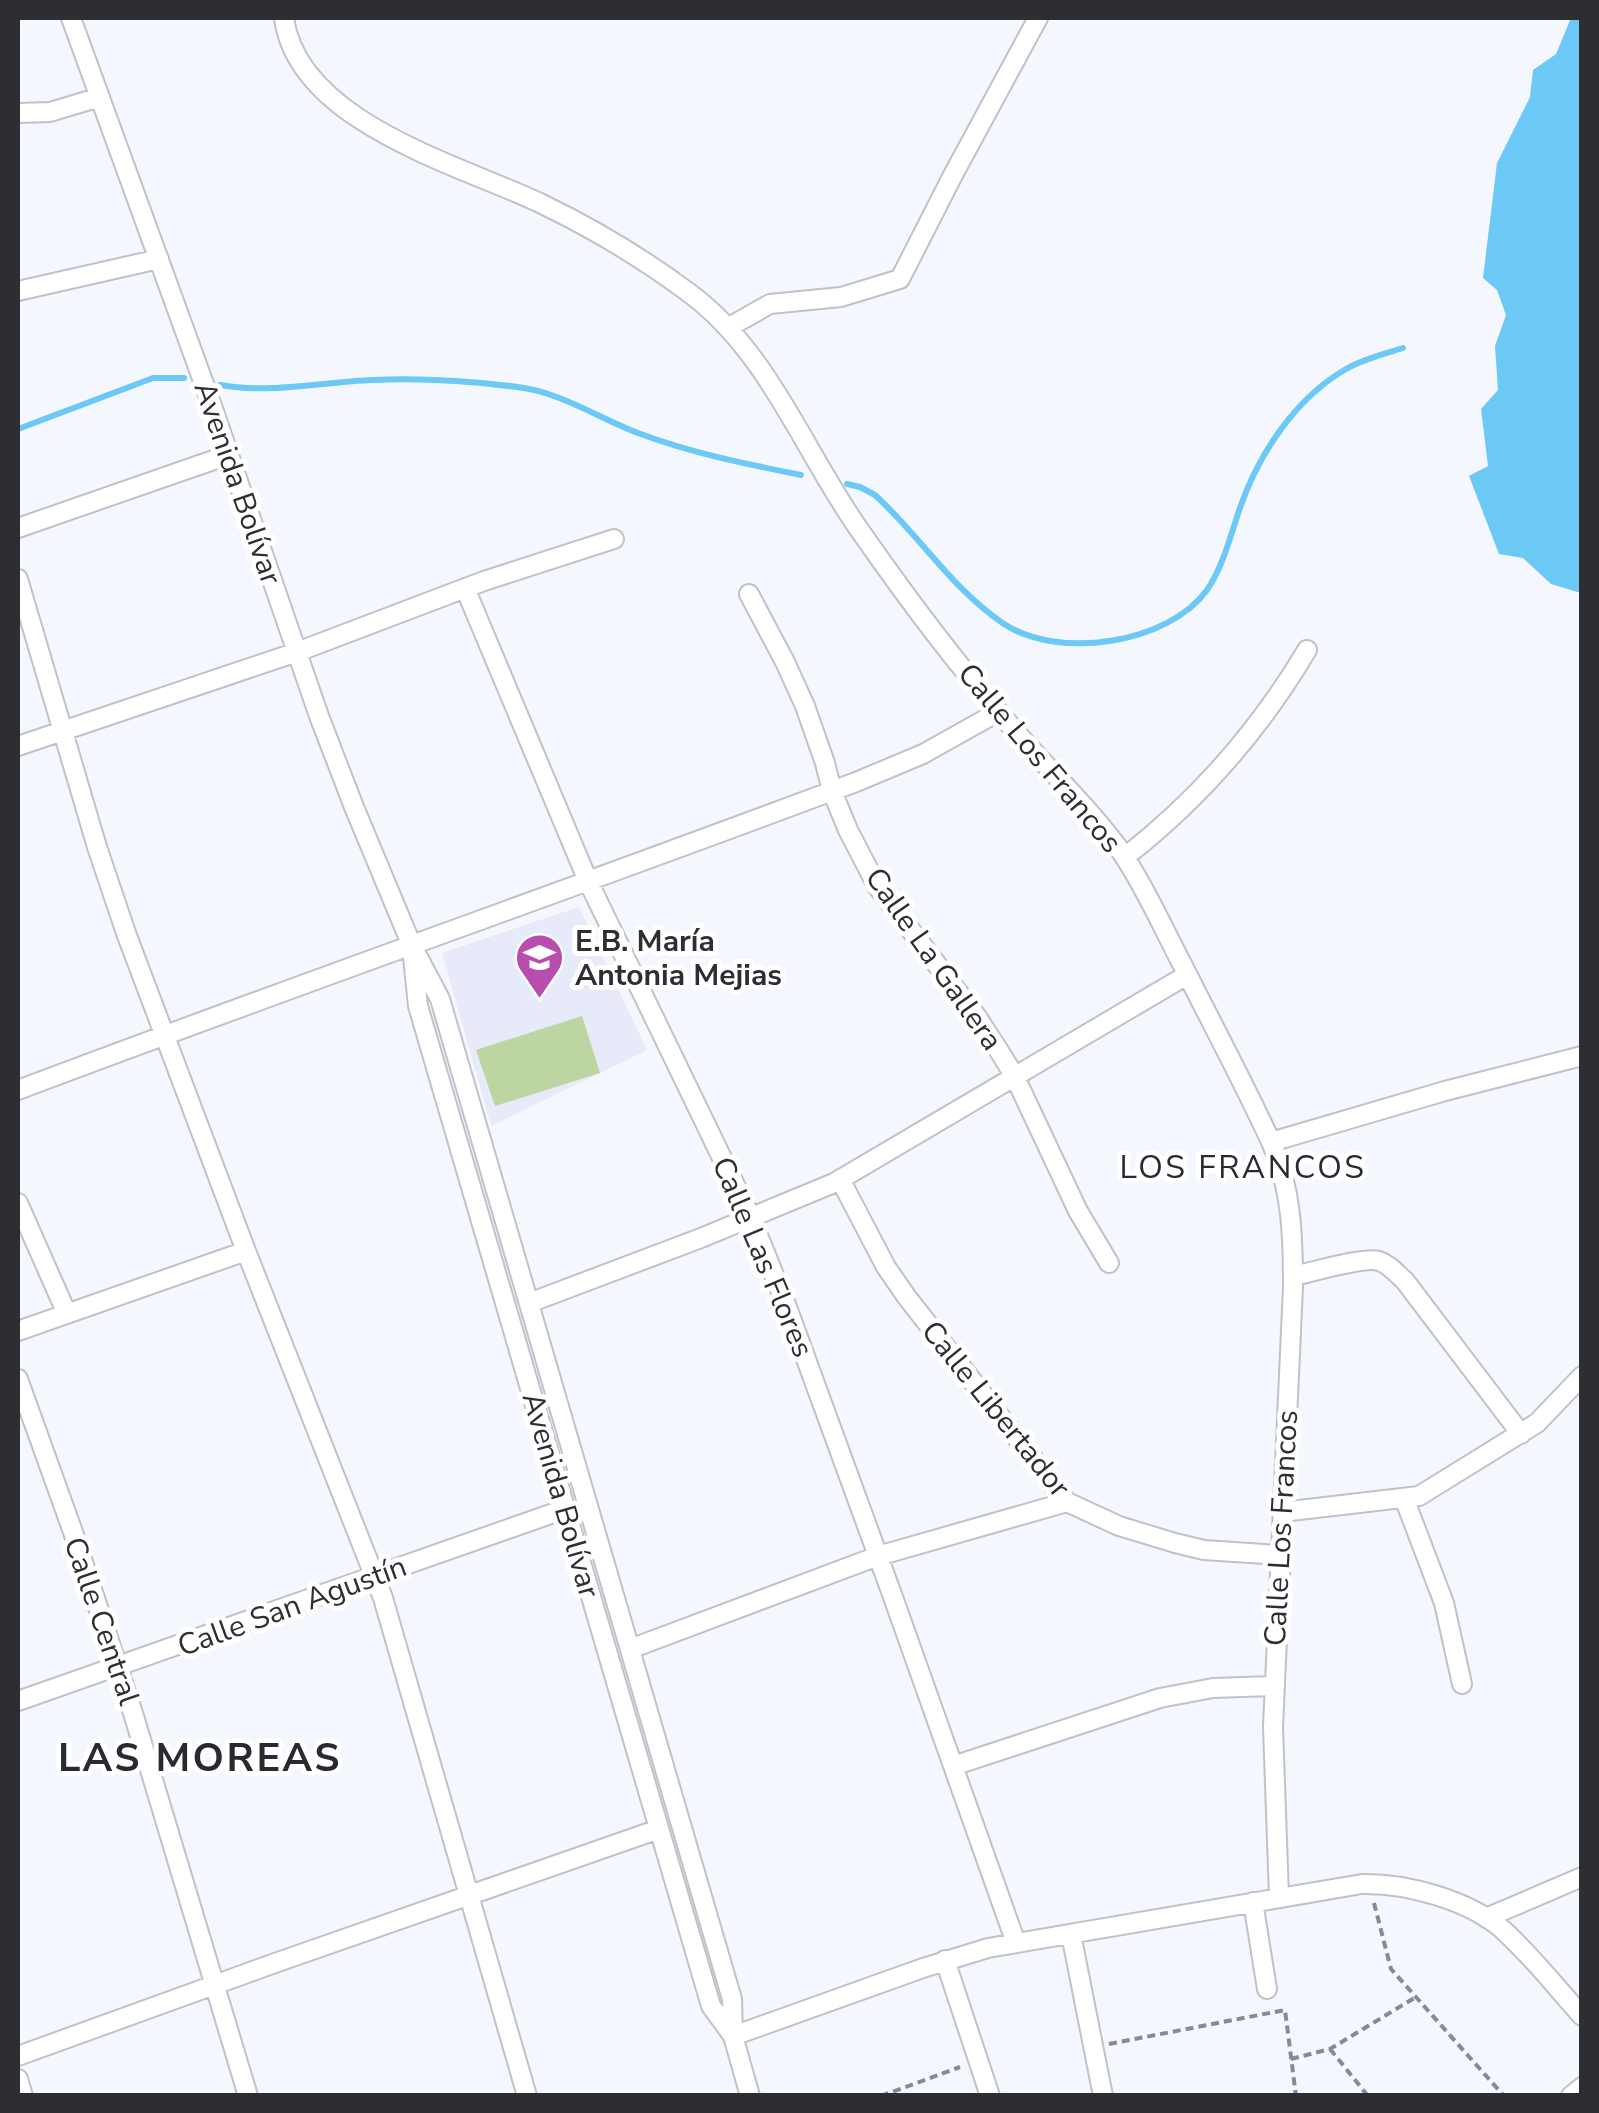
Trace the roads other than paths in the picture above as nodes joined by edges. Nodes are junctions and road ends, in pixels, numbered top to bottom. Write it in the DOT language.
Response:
graph roads {
  1 [pos="71,18"];
  2 [pos="284,18"];
  3 [pos="1038,18"];
  4 [pos="100,97"];
  5 [pos="18,113"];
  6 [pos="159,259"];
  7 [pos="18,291"];
  8 [pos="729,328"];
  9 [pos="228,454"];
  10 [pos="18,528"];
  11 [pos="614,539"];
  12 [pos="18,579"];
  13 [pos="465,588"];
  14 [pos="749,594"];
  15 [pos="1306,650"];
  16 [pos="297,652"];
  17 [pos="998,712"];
  18 [pos="63,731"];
  19 [pos="18,746"];
  20 [pos="832,791"];
  21 [pos="1124,858"];
  22 [pos="588,882"];
  23 [pos="412,946"];
  24 [pos="1187,975"];
  25 [pos="164,1035"];
  26 [pos="1582,1056"];
  27 [pos="1015,1077"];
  28 [pos="18,1090"];
  29 [pos="1271,1142"];
  30 [pos="840,1180"];
  31 [pos="18,1202"];
  32 [pos="751,1218"];
  33 [pos="246,1251"];
  34 [pos="1108,1263"];
  35 [pos="1293,1276"];
  36 [pos="529,1303"];
  37 [pos="67,1314"];
  38 [pos="18,1331"];
  39 [pos="1582,1376"];
  40 [pos="18,1378"];
  41 [pos="1521,1434"];
  42 [pos="1404,1498"];
  43 [pos="1067,1502"];
  44 [pos="566,1509"];
  45 [pos="1282,1512"];
  46 [pos="1280,1555"];
  47 [pos="878,1556"];
  48 [pos="375,1576"];
  49 [pos="630,1650"];
  50 [pos="118,1667"];
  51 [pos="1462,1684"];
  52 [pos="1274,1686"];
  53 [pos="18,1701"];
  54 [pos="953,1766"];
  55 [pos="659,1829"];
  56 [pos="1582,1877"];
  57 [pos="470,1895"];
  58 [pos="1279,1897"];
  59 [pos="1253,1902"];
  60 [pos="1486,1918"];
  61 [pos="1071,1934"];
  62 [pos="1016,1944"];
  63 [pos="946,1960"];
  64 [pos="216,1984"];
  65 [pos="1268,1989"];
  66 [pos="1582,2016"];
  67 [pos="732,2036"];
  68 [pos="18,2056"];
  69 [pos="18,2079"];
  70 [pos="1582,2087"];
  71 [pos="23,2096"];
  72 [pos="248,2096"];
  73 [pos="527,2096"];
  74 [pos="750,2096"];
  75 [pos="990,2096"];
  76 [pos="1103,2096"];
  77 [pos="1571,2096"];
  1 -- 4 [label="street, Avenida Bolívar"];
  2 -- 8 [label="street, Calle Los Francos"];
  3 -- 8 [label="street"];
  4 -- 5 [label="street"];
  4 -- 6 [label="street, Avenida Bolívar"];
  6 -- 7 [label="street"];
  6 -- 9 [label="street, Avenida Bolívar"];
  8 -- 17 [label="street, Calle Los Francos"];
  9 -- 10 [label="street"];
  9 -- 16 [label="street, Avenida Bolívar"];
  11 -- 13 [label="street"];
  12 -- 18 [label="street"];
  13 -- 16 [label="street"];
  13 -- 22 [label="street, Calle Las Flores"];
  14 -- 20 [label="street, Calle La Gallera"];
  15 -- 21 [label="street"];
  16 -- 18 [label="street"];
  16 -- 23 [label="street, Avenida Bolívar"];
  17 -- 20 [label="street"];
  17 -- 21 [label="street, Calle Los Francos"];
  18 -- 19 [label="street"];
  18 -- 25 [label="street"];
  20 -- 22 [label="street"];
  20 -- 27 [label="street, Calle La Gallera"];
  21 -- 24 [label="street, Calle Los Francos"];
  22 -- 23 [label="street"];
  22 -- 32 [label="street, Calle Las Flores"];
  23 -- 25 [label="street"];
  23 -- 36 [label="street, Avenida Bolívar"];
  23 -- 44 [label="street, Avenida Bolívar"];
  24 -- 27 [label="street"];
  24 -- 29 [label="street, Calle Los Francos"];
  25 -- 28 [label="street"];
  25 -- 33 [label="street"];
  26 -- 29 [label="street"];
  27 -- 30 [label="street"];
  27 -- 34 [label="street, Calle La Gallera"];
  29 -- 35 [label="street, Calle Los Francos"];
  30 -- 32 [label="street"];
  30 -- 43 [label="street, Calle Libertador"];
  31 -- 37 [label="street"];
  32 -- 36 [label="street"];
  32 -- 47 [label="street, Calle Las Flores"];
  33 -- 37 [label="street"];
  33 -- 48 [label="street"];
  35 -- 41 [label="street"];
  35 -- 45 [label="street, Calle Los Francos"];
  36 -- 49 [label="street, Avenida Bolívar"];
  37 -- 38 [label="street"];
  39 -- 41 [label="street"];
  40 -- 50 [label="street, Calle Central"];
  41 -- 42 [label="street"];
  42 -- 45 [label="street"];
  42 -- 51 [label="street"];
  43 -- 46 [label="street, Calle Libertador"];
  43 -- 47 [label="street"];
  44 -- 48 [label="street, Calle San Agustín"];
  44 -- 55 [label="street, Avenida Bolívar"];
  45 -- 46 [label="street, Calle Los Francos"];
  46 -- 52 [label="street, Calle Los Francos"];
  47 -- 49 [label="street"];
  47 -- 54 [label="street, Calle Las Flores"];
  48 -- 50 [label="street, Calle San Agustín"];
  48 -- 57 [label="street"];
  49 -- 67 [label="street, Avenida Bolívar"];
  50 -- 53 [label="street, Calle San Agustín"];
  50 -- 64 [label="street, Calle Central"];
  52 -- 54 [label="street"];
  52 -- 58 [label="street, Calle Los Francos"];
  54 -- 62 [label="street, Calle Las Flores"];
  55 -- 57 [label="street"];
  55 -- 67 [label="street, Avenida Bolívar"];
  56 -- 60 [label="street"];
  57 -- 64 [label="street"];
  57 -- 73 [label="street"];
  58 -- 59 [label="street"];
  58 -- 60 [label="street"];
  59 -- 61 [label="street"];
  59 -- 65 [label="street"];
  60 -- 66 [label="street"];
  61 -- 62 [label="street"];
  61 -- 76 [label="street"];
  62 -- 63 [label="street"];
  63 -- 67 [label="street"];
  63 -- 75 [label="street"];
  64 -- 68 [label="street"];
  64 -- 72 [label="street, Calle Central"];
  67 -- 74 [label="street, Avenida Bolívar"];
  69 -- 71 [label="street"];
  70 -- 77 [label="street"];
}
